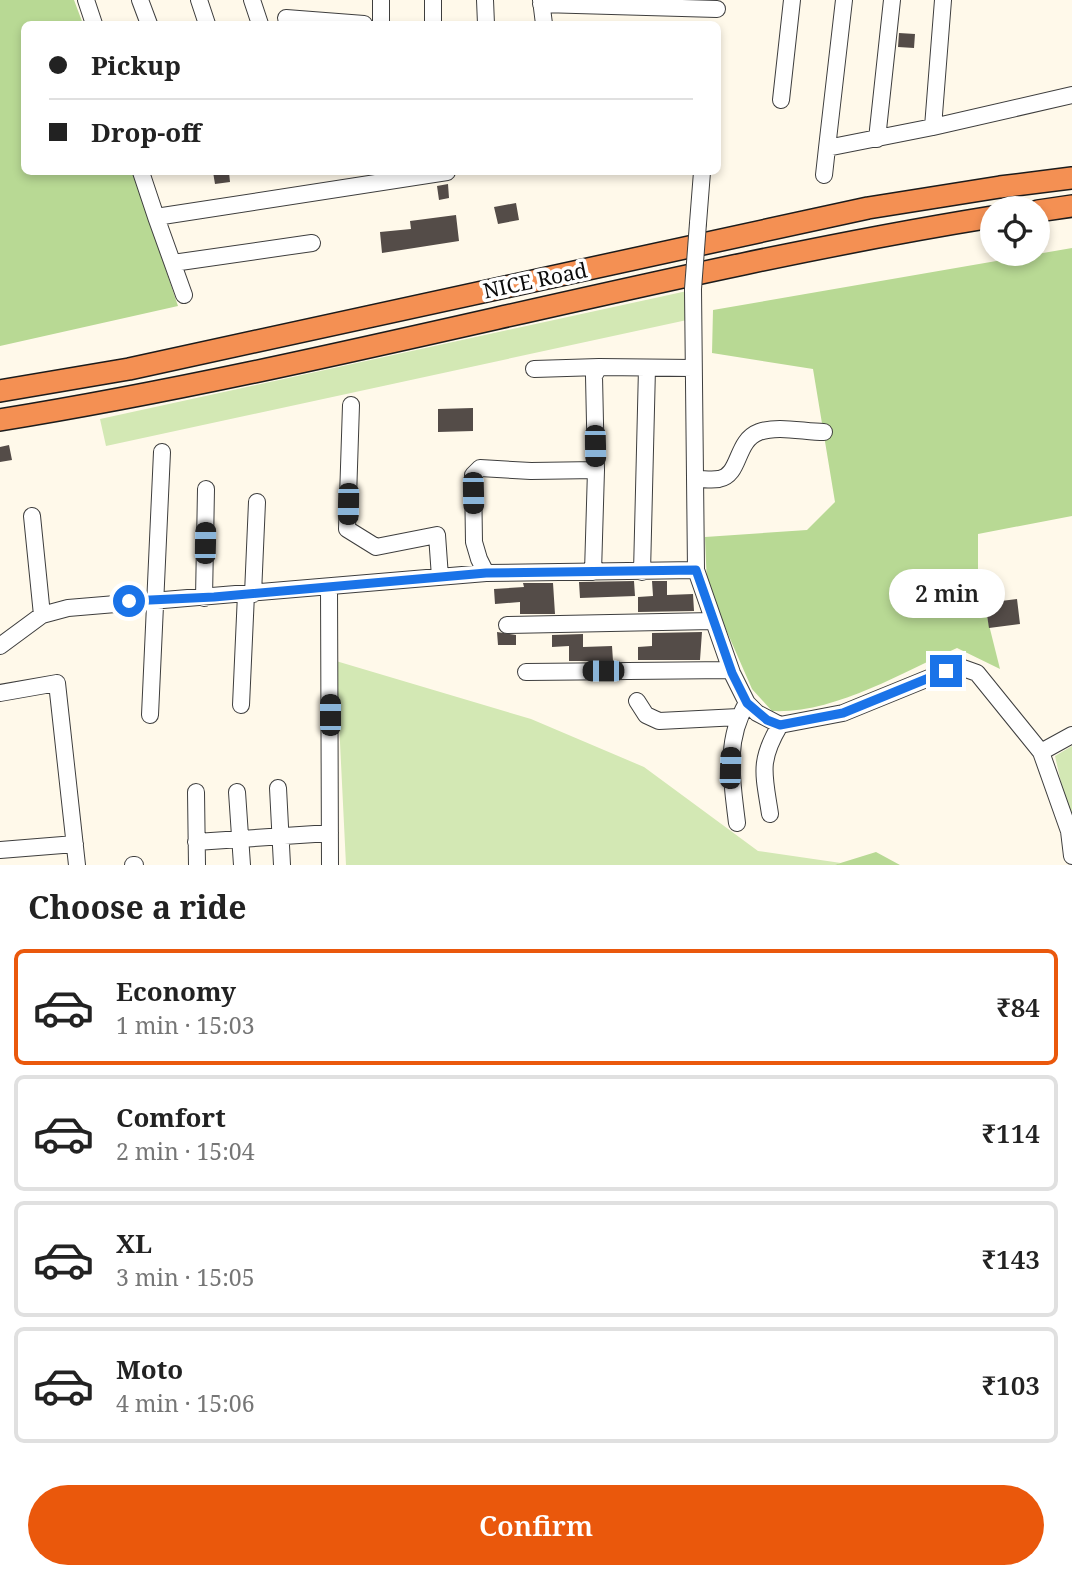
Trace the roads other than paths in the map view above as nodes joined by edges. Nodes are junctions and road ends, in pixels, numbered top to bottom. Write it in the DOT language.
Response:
graph roads {
  1 [pos="86,0"];
  2 [pos="140,0"];
  3 [pos="199,0"];
  4 [pos="252,0"];
  5 [pos="381,0"];
  6 [pos="433,0"];
  7 [pos="485,0"];
  8 [pos="792,0"];
  9 [pos="844,0"];
  10 [pos="892,0"];
  11 [pos="943,0"];
  12 [pos="541,2"];
  13 [pos="717,11"];
  14 [pos="286,18"];
  15 [pos="93,21"];
  16 [pos="148,21"];
  17 [pos="206,21"];
  18 [pos="259,21"];
  19 [pos="305,21"];
  20 [pos="381,21"];
  21 [pos="433,21"];
  22 [pos="486,21"];
  23 [pos="544,21"];
  24 [pos="1072,95"];
  25 [pos="781,100"];
  26 [pos="933,127"];
  27 [pos="877,139"];
  28 [pos="827,148"];
  29 [pos="142,175"];
  30 [pos="428,175"];
  31 [pos="702,175"];
  32 [pos="824,175"];
  33 [pos="1072,178"];
  34 [pos="1072,206"];
  35 [pos="1050,209"];
  36 [pos="156,217"];
  37 [pos="980,219"];
  38 [pos="312,243"];
  39 [pos="173,263"];
  40 [pos="184,295"];
  41 [pos="599,368"];
  42 [pos="648,368"];
  43 [pos="692,368"];
  44 [pos="534,369"];
  45 [pos="0,391"];
  46 [pos="351,405"];
  47 [pos="0,420"];
  48 [pos="824,432"];
  49 [pos="162,452"];
  50 [pos="596,470"];
  51 [pos="697,479"];
  52 [pos="206,489"];
  53 [pos="257,502"];
  54 [pos="32,516"];
  55 [pos="696,570"];
  56 [pos="593,572"];
  57 [pos="642,572"];
  58 [pos="486,573"];
  59 [pos="440,577"];
  60 [pos="329,587"];
  61 [pos="249,594"];
  62 [pos="204,597"];
  63 [pos="155,599"];
  64 [pos="41,615"];
  65 [pos="713,621"];
  66 [pos="507,625"];
  67 [pos="1,645"];
  68 [pos="731,670"];
  69 [pos="526,671"];
  70 [pos="0,693"];
  71 [pos="637,701"];
  72 [pos="241,705"];
  73 [pos="743,710"];
  74 [pos="150,715"];
  75 [pos="780,725"];
  76 [pos="1072,735"];
  77 [pos="1041,752"];
  78 [pos="278,788"];
  79 [pos="196,792"];
  80 [pos="237,792"];
  81 [pos="770,814"];
  82 [pos="737,823"];
  83 [pos="330,833"];
  84 [pos="280,837"];
  85 [pos="241,839"];
  86 [pos="196,842"];
  87 [pos="75,844"];
  88 [pos="0,850"];
  89 [pos="1072,856"];
  90 [pos="0,858"];
  91 [pos="1,865"];
  92 [pos="78,865"];
  93 [pos="197,865"];
  94 [pos="242,865"];
  95 [pos="282,865"];
  96 [pos="330,865"];
  1 -- 15 [label="street"];
  2 -- 16 [label="street"];
  3 -- 17 [label="street"];
  4 -- 18 [label="street"];
  5 -- 20 [label="street"];
  6 -- 21 [label="street"];
  7 -- 22 [label="street"];
  8 -- 25 [label="street"];
  9 -- 28 [label="street"];
  10 -- 27 [label="street"];
  11 -- 26 [label="street"];
  12 -- 13 [label="street"];
  12 -- 23 [label="street"];
  14 -- 19 [label="street"];
  24 -- 26 [label="street"];
  26 -- 27 [label="street"];
  27 -- 28 [label="street"];
  28 -- 32 [label="street"];
  29 -- 36 [label="street"];
  30 -- 36 [label="street"];
  31 -- 43 [label="street, bridge"];
  33 -- 45 [label="highway, NICE Road"];
  34 -- 35 [label="highway"];
  36 -- 39 [label="street"];
  37 -- 47 [label="highway, NICE Road"];
  38 -- 39 [label="street"];
  39 -- 40 [label="street"];
  41 -- 42 [label="street"];
  41 -- 44 [label="street"];
  41 -- 50 [label="street"];
  42 -- 43 [label="street"];
  42 -- 57 [label="street"];
  43 -- 51 [label="street"];
  46 -- 59 [label="street"];
  48 -- 51 [label="street"];
  49 -- 63 [label="street"];
  50 -- 56 [label="street"];
  50 -- 58 [label="street"];
  51 -- 55 [label="street"];
  52 -- 62 [label="street"];
  53 -- 61 [label="street"];
  54 -- 64 [label="street"];
  55 -- 57 [label="street"];
  55 -- 65 [label="street"];
  56 -- 57 [label="street"];
  56 -- 58 [label="street"];
  58 -- 59 [label="street"];
  59 -- 60 [label="street"];
  60 -- 61 [label="street"];
  60 -- 83 [label="street"];
  61 -- 62 [label="street"];
  61 -- 72 [label="street"];
  62 -- 63 [label="street"];
  63 -- 64 [label="street"];
  63 -- 74 [label="street"];
  64 -- 67 [label="street"];
  65 -- 66 [label="street"];
  65 -- 68 [label="street"];
  68 -- 69 [label="street"];
  68 -- 73 [label="street"];
  70 -- 87 [label="street"];
  71 -- 73 [label="street"];
  73 -- 75 [label="street"];
  73 -- 82 [label="street"];
  75 -- 77 [label="street"];
  75 -- 81 [label="street"];
  76 -- 77 [label="street"];
  77 -- 89 [label="street"];
  78 -- 84 [label="street"];
  79 -- 86 [label="street"];
  80 -- 85 [label="street"];
  83 -- 84 [label="street"];
  83 -- 96 [label="street"];
  84 -- 85 [label="street"];
  84 -- 95 [label="street"];
  85 -- 86 [label="street"];
  85 -- 94 [label="street"];
  86 -- 93 [label="street"];
  87 -- 88 [label="street"];
  87 -- 92 [label="street"];
  90 -- 91 [label="street"];
}
